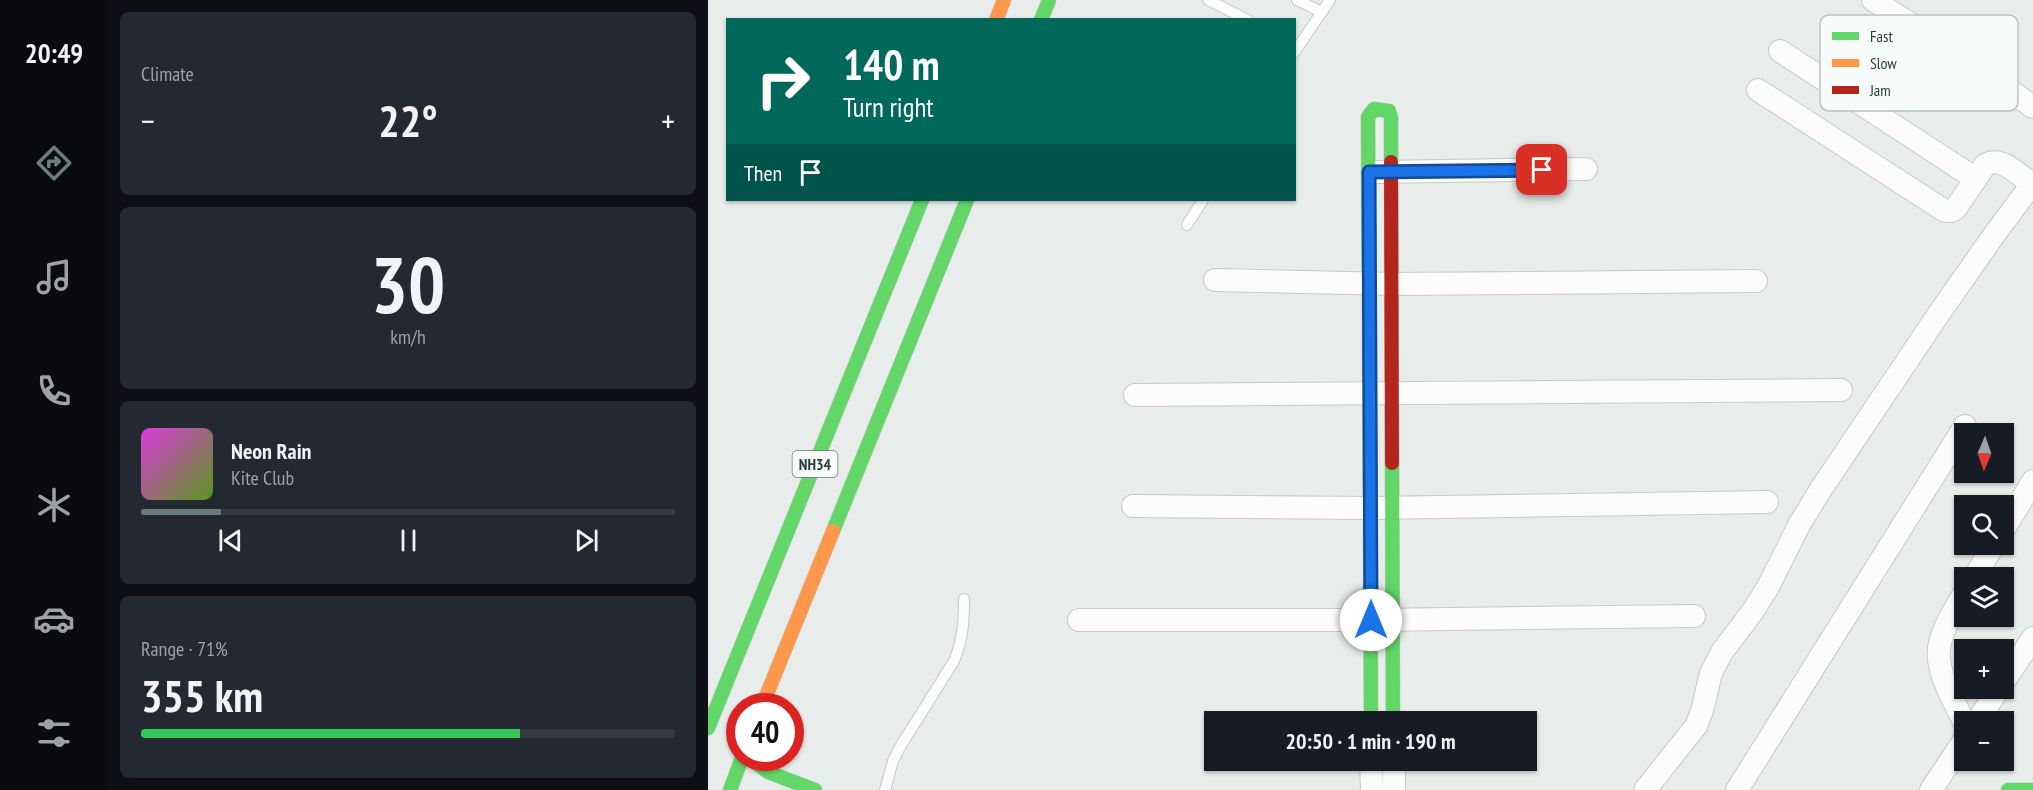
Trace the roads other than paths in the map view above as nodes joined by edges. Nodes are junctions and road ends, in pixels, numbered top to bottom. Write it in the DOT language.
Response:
graph roads {
  1 [pos="998,0"];
  2 [pos="1004,0"];
  3 [pos="1049,0"];
  4 [pos="1208,0"];
  5 [pos="1297,0"];
  6 [pos="1330,0"];
  7 [pos="1873,0"];
  8 [pos="1322,12"];
  9 [pos="1897,15"];
  10 [pos="994,18"];
  11 [pos="995,18"];
  12 [pos="1042,18"];
  13 [pos="1244,18"];
  14 [pos="1296,47"];
  15 [pos="1780,51"];
  16 [pos="1820,77"];
  17 [pos="1758,90"];
  18 [pos="2018,96"];
  19 [pos="2033,107"];
  20 [pos="1872,111"];
  21 [pos="1586,169"];
  22 [pos="1391,171"];
  23 [pos="1369,172"];
  24 [pos="1976,179"];
  25 [pos="2033,184"];
  26 [pos="922,201"];
  27 [pos="967,201"];
  28 [pos="1202,201"];
  29 [pos="1187,225"];
  30 [pos="1215,280"];
  31 [pos="1756,281"];
  32 [pos="1369,284"];
  33 [pos="1392,284"];
  34 [pos="1841,390"];
  35 [pos="1370,394"];
  36 [pos="1135,395"];
  37 [pos="1392,395"];
  38 [pos="1954,444"];
  39 [pos="2033,481"];
  40 [pos="1767,502"];
  41 [pos="1133,506"];
  42 [pos="1381,508"];
  43 [pos="2014,512"];
  44 [pos="964,599"];
  45 [pos="1954,610"];
  46 [pos="1694,616"];
  47 [pos="1382,619"];
  48 [pos="1079,620"];
  49 [pos="2033,638"];
  50 [pos="2014,666"];
  51 [pos="767,693"];
  52 [pos="1372,711"];
  53 [pos="1393,711"];
  54 [pos="1959,711"];
  55 [pos="708,728"];
  56 [pos="1954,756"];
  57 [pos="737,771"];
  58 [pos="767,771"];
  59 [pos="1371,771"];
  60 [pos="1394,771"];
  61 [pos="730,790"];
  62 [pos="815,790"];
  63 [pos="885,790"];
  64 [pos="1372,790"];
  65 [pos="1394,790"];
  66 [pos="1645,790"];
  67 [pos="1737,790"];
  68 [pos="1931,790"];
  69 [pos="2007,790"];
  70 [pos="2033,790"];
  1 -- 10 [label="main road"];
  2 -- 11 [label="main road"];
  3 -- 12 [label="main road"];
  4 -- 13 [label="lane"];
  5 -- 8 [label="lane"];
  6 -- 8 [label="lane"];
  7 -- 9 [label="street"];
  8 -- 14 [label="lane"];
  15 -- 16 [label="street"];
  17 -- 24 [label="street"];
  18 -- 19 [label="street"];
  20 -- 24 [label="street"];
  21 -- 22 [label="street"];
  22 -- 23 [label="street"];
  22 -- 23 [label="main road"];
  22 -- 33 [label="main road"];
  23 -- 32 [label="main road"];
  24 -- 25 [label="street"];
  25 -- 66 [label="street"];
  26 -- 55 [label="main road, NH34"];
  27 -- 51 [label="main road, NH34"];
  28 -- 29 [label="lane"];
  30 -- 32 [label="street"];
  31 -- 33 [label="street"];
  32 -- 33 [label="street"];
  32 -- 35 [label="main road"];
  33 -- 37 [label="main road"];
  34 -- 37 [label="street"];
  35 -- 36 [label="street"];
  35 -- 37 [label="street"];
  35 -- 42 [label="main road"];
  37 -- 42 [label="main road"];
  38 -- 67 [label="street"];
  39 -- 43 [label="street"];
  40 -- 42 [label="street"];
  41 -- 42 [label="street"];
  42 -- 47 [label="main road"];
  42 -- 47 [label="main road"];
  44 -- 63 [label="lane"];
  45 -- 54 [label="street"];
  46 -- 47 [label="street"];
  47 -- 48 [label="street"];
  47 -- 52 [label="main road"];
  47 -- 53 [label="main road"];
  49 -- 50 [label="street"];
  56 -- 68 [label="street"];
  57 -- 61 [label="main road"];
  58 -- 62 [label="main road"];
  59 -- 64 [label="street"];
  60 -- 65 [label="street"];
  69 -- 70 [label="main road"];
}
